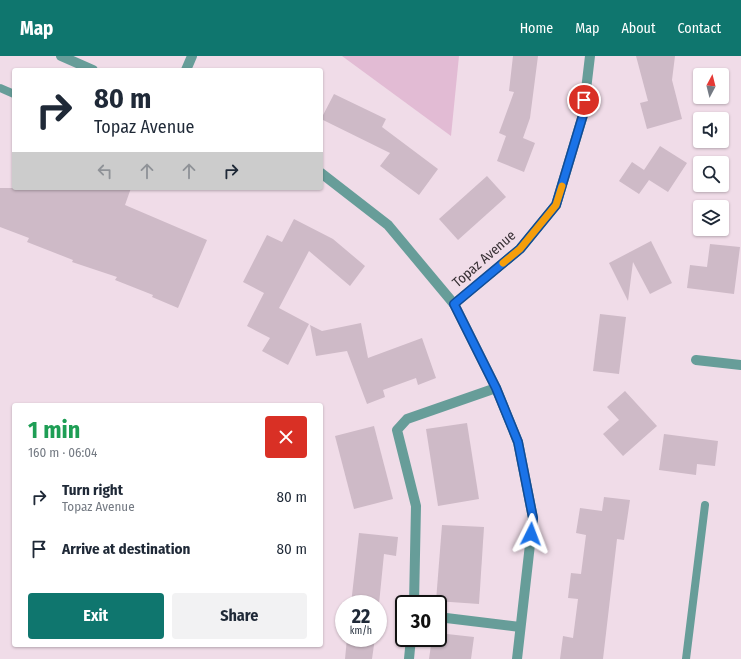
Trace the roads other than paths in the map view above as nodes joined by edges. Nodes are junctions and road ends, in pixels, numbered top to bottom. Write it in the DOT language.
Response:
graph roads {
  1 [pos="61,56"];
  2 [pos="192,56"];
  3 [pos="590,56"];
  4 [pos="81,68"];
  5 [pos="187,68"];
  6 [pos="0,88"];
  7 [pos="12,93"];
  8 [pos="323,175"];
  9 [pos="454,304"];
  10 [pos="696,360"];
  11 [pos="741,365"];
  12 [pos="496,388"];
  13 [pos="705,505"];
  14 [pos="414,595"];
  15 [pos="447,618"];
  16 [pos="520,627"];
  17 [pos="410,647"];
  18 [pos="409,659"];
  19 [pos="517,659"];
  20 [pos="686,659"];
  1 -- 4 [label="street"];
  2 -- 5 [label="street"];
  3 -- 9 [label="street, Topaz Avenue"];
  6 -- 7 [label="lane"];
  8 -- 9 [label="street"];
  9 -- 12 [label="street"];
  10 -- 11 [label="street"];
  12 -- 14 [label="street"];
  12 -- 16 [label="street"];
  13 -- 20 [label="lane"];
  15 -- 16 [label="street"];
  16 -- 19 [label="street"];
  17 -- 18 [label="street"];
}
